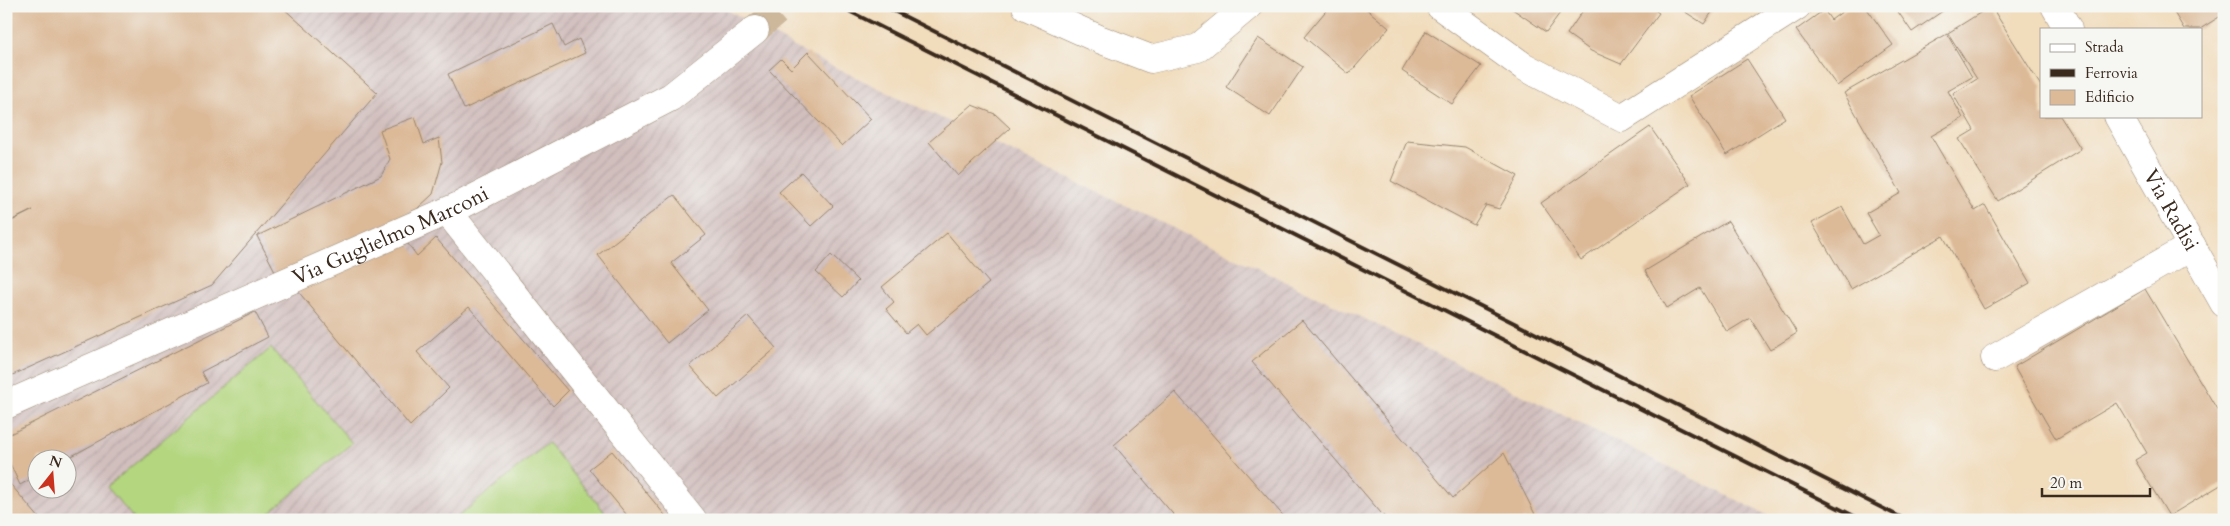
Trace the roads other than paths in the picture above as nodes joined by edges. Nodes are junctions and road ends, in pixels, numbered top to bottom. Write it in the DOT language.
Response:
graph roads {
  1 [pos="1026,6"];
  2 [pos="1248,6"];
  3 [pos="1440,6"];
  4 [pos="1797,6"];
  5 [pos="2055,6"];
  6 [pos="2067,28"];
  7 [pos="755,30"];
  8 [pos="2119,118"];
  9 [pos="448,212"];
  10 [pos="2192,246"];
  11 [pos="2224,303"];
  12 [pos="1995,358"];
  13 [pos="6,405"];
  14 [pos="693,520"];
  1 -- 2 [label="street"];
  3 -- 4 [label="street"];
  5 -- 6 [label="street"];
  7 -- 9 [label="street, Via Guglielmo Marconi"];
  8 -- 10 [label="street, Via Radisi"];
  9 -- 13 [label="street, Via Guglielmo Marconi"];
  9 -- 14 [label="street"];
  10 -- 11 [label="street, Via Radisi"];
  10 -- 12 [label="street"];
}
